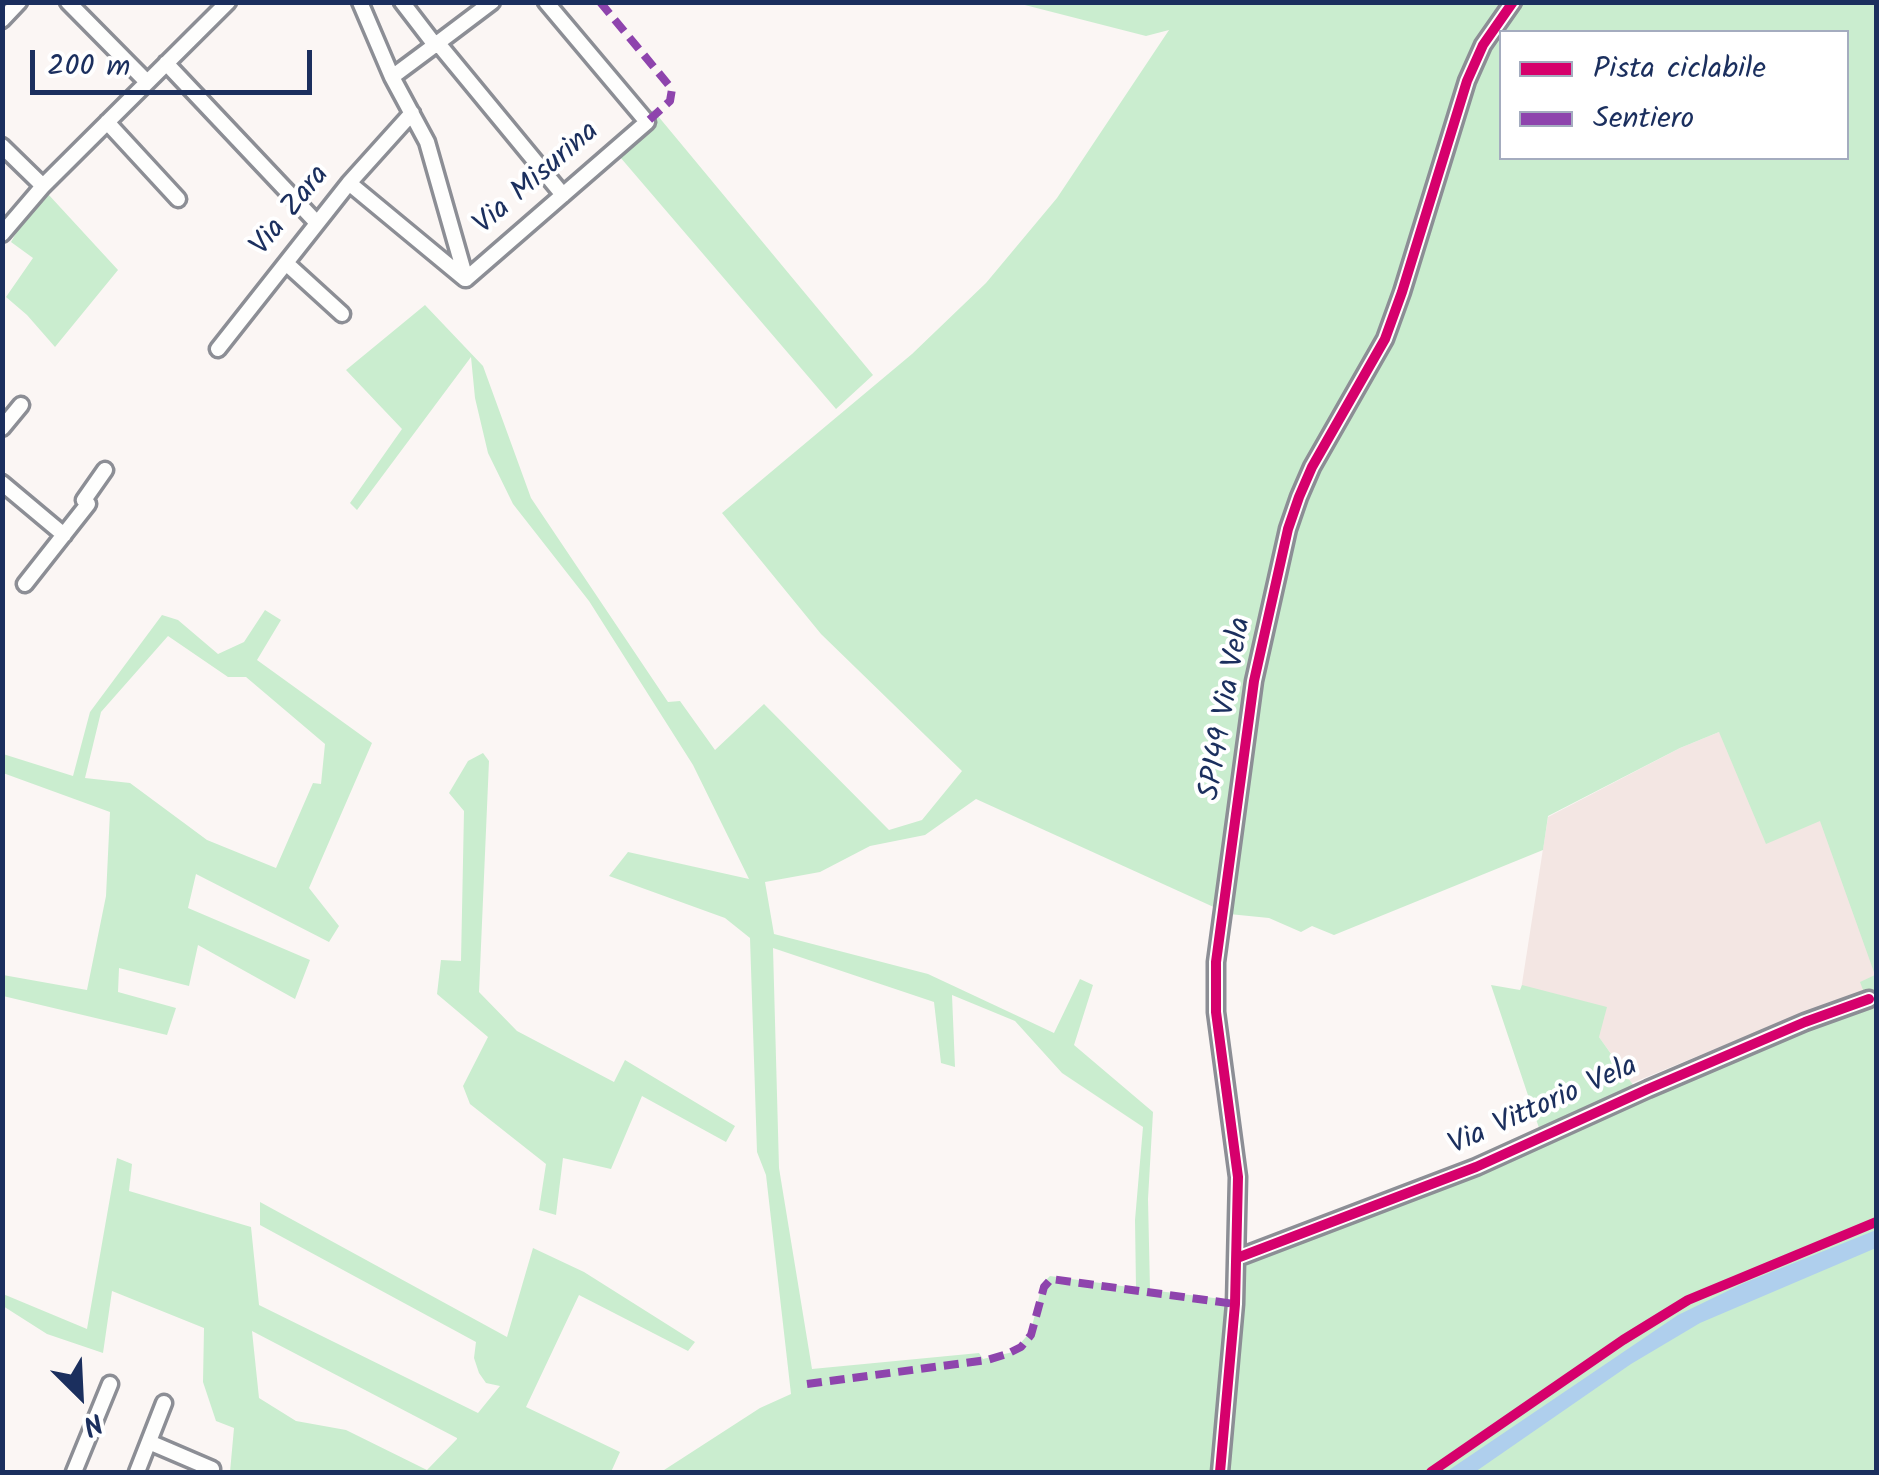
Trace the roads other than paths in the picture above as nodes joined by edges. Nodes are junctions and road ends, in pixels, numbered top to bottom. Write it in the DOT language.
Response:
graph roads {
  1 [pos="20,2"];
  2 [pos="68,2"];
  3 [pos="228,2"];
  4 [pos="360,2"];
  5 [pos="402,2"];
  6 [pos="492,2"];
  7 [pos="546,2"];
  8 [pos="1514,2"];
  9 [pos="2,20"];
  10 [pos="435,45"];
  11 [pos="166,63"];
  12 [pos="392,77"];
  13 [pos="147,82"];
  14 [pos="412,112"];
  15 [pos="107,122"];
  16 [pos="2,146"];
  17 [pos="349,182"];
  18 [pos="43,186"];
  19 [pos="563,195"];
  20 [pos="178,199"];
  21 [pos="318,222"];
  22 [pos="2,234"];
  23 [pos="286,263"];
  24 [pos="466,280"];
  25 [pos="342,314"];
  26 [pos="218,349"];
  27 [pos="21,405"];
  28 [pos="2,428"];
  29 [pos="105,470"];
  30 [pos="2,483"];
  31 [pos="64,534"];
  32 [pos="25,584"];
  33 [pos="1870,999"];
  34 [pos="1237,1258"];
  35 [pos="110,1384"];
  36 [pos="164,1403"];
  37 [pos="149,1442"];
  38 [pos="212,1469"];
  39 [pos="74,1472"];
  40 [pos="136,1472"];
  41 [pos="1220,1472"];
  1 -- 9 [label="street"];
  2 -- 13 [label="street"];
  3 -- 11 [label="street"];
  4 -- 12 [label="street"];
  5 -- 10 [label="street"];
  6 -- 10 [label="street"];
  7 -- 19 [label="street, Via Misurina"];
  8 -- 34 [label="street, SP149 Via Vela"];
  10 -- 12 [label="street"];
  10 -- 19 [label="street"];
  11 -- 13 [label="street"];
  11 -- 21 [label="street"];
  12 -- 14 [label="street"];
  13 -- 15 [label="street"];
  14 -- 17 [label="street, Via Zara"];
  14 -- 24 [label="street"];
  15 -- 18 [label="street"];
  15 -- 20 [label="street"];
  16 -- 18 [label="street"];
  17 -- 21 [label="street, Via Zara"];
  17 -- 24 [label="street"];
  18 -- 22 [label="street"];
  19 -- 24 [label="street, Via Misurina"];
  21 -- 23 [label="street, Via Zara"];
  23 -- 25 [label="street"];
  23 -- 26 [label="street, Via Zara"];
  27 -- 28 [label="street"];
  29 -- 31 [label="street"];
  30 -- 31 [label="street"];
  31 -- 32 [label="street"];
  33 -- 34 [label="street, Via Vittorio Vela"];
  34 -- 41 [label="street, SP149 Via Vela"];
  35 -- 39 [label="street"];
  36 -- 37 [label="street"];
  37 -- 38 [label="street"];
  37 -- 40 [label="street"];
}
